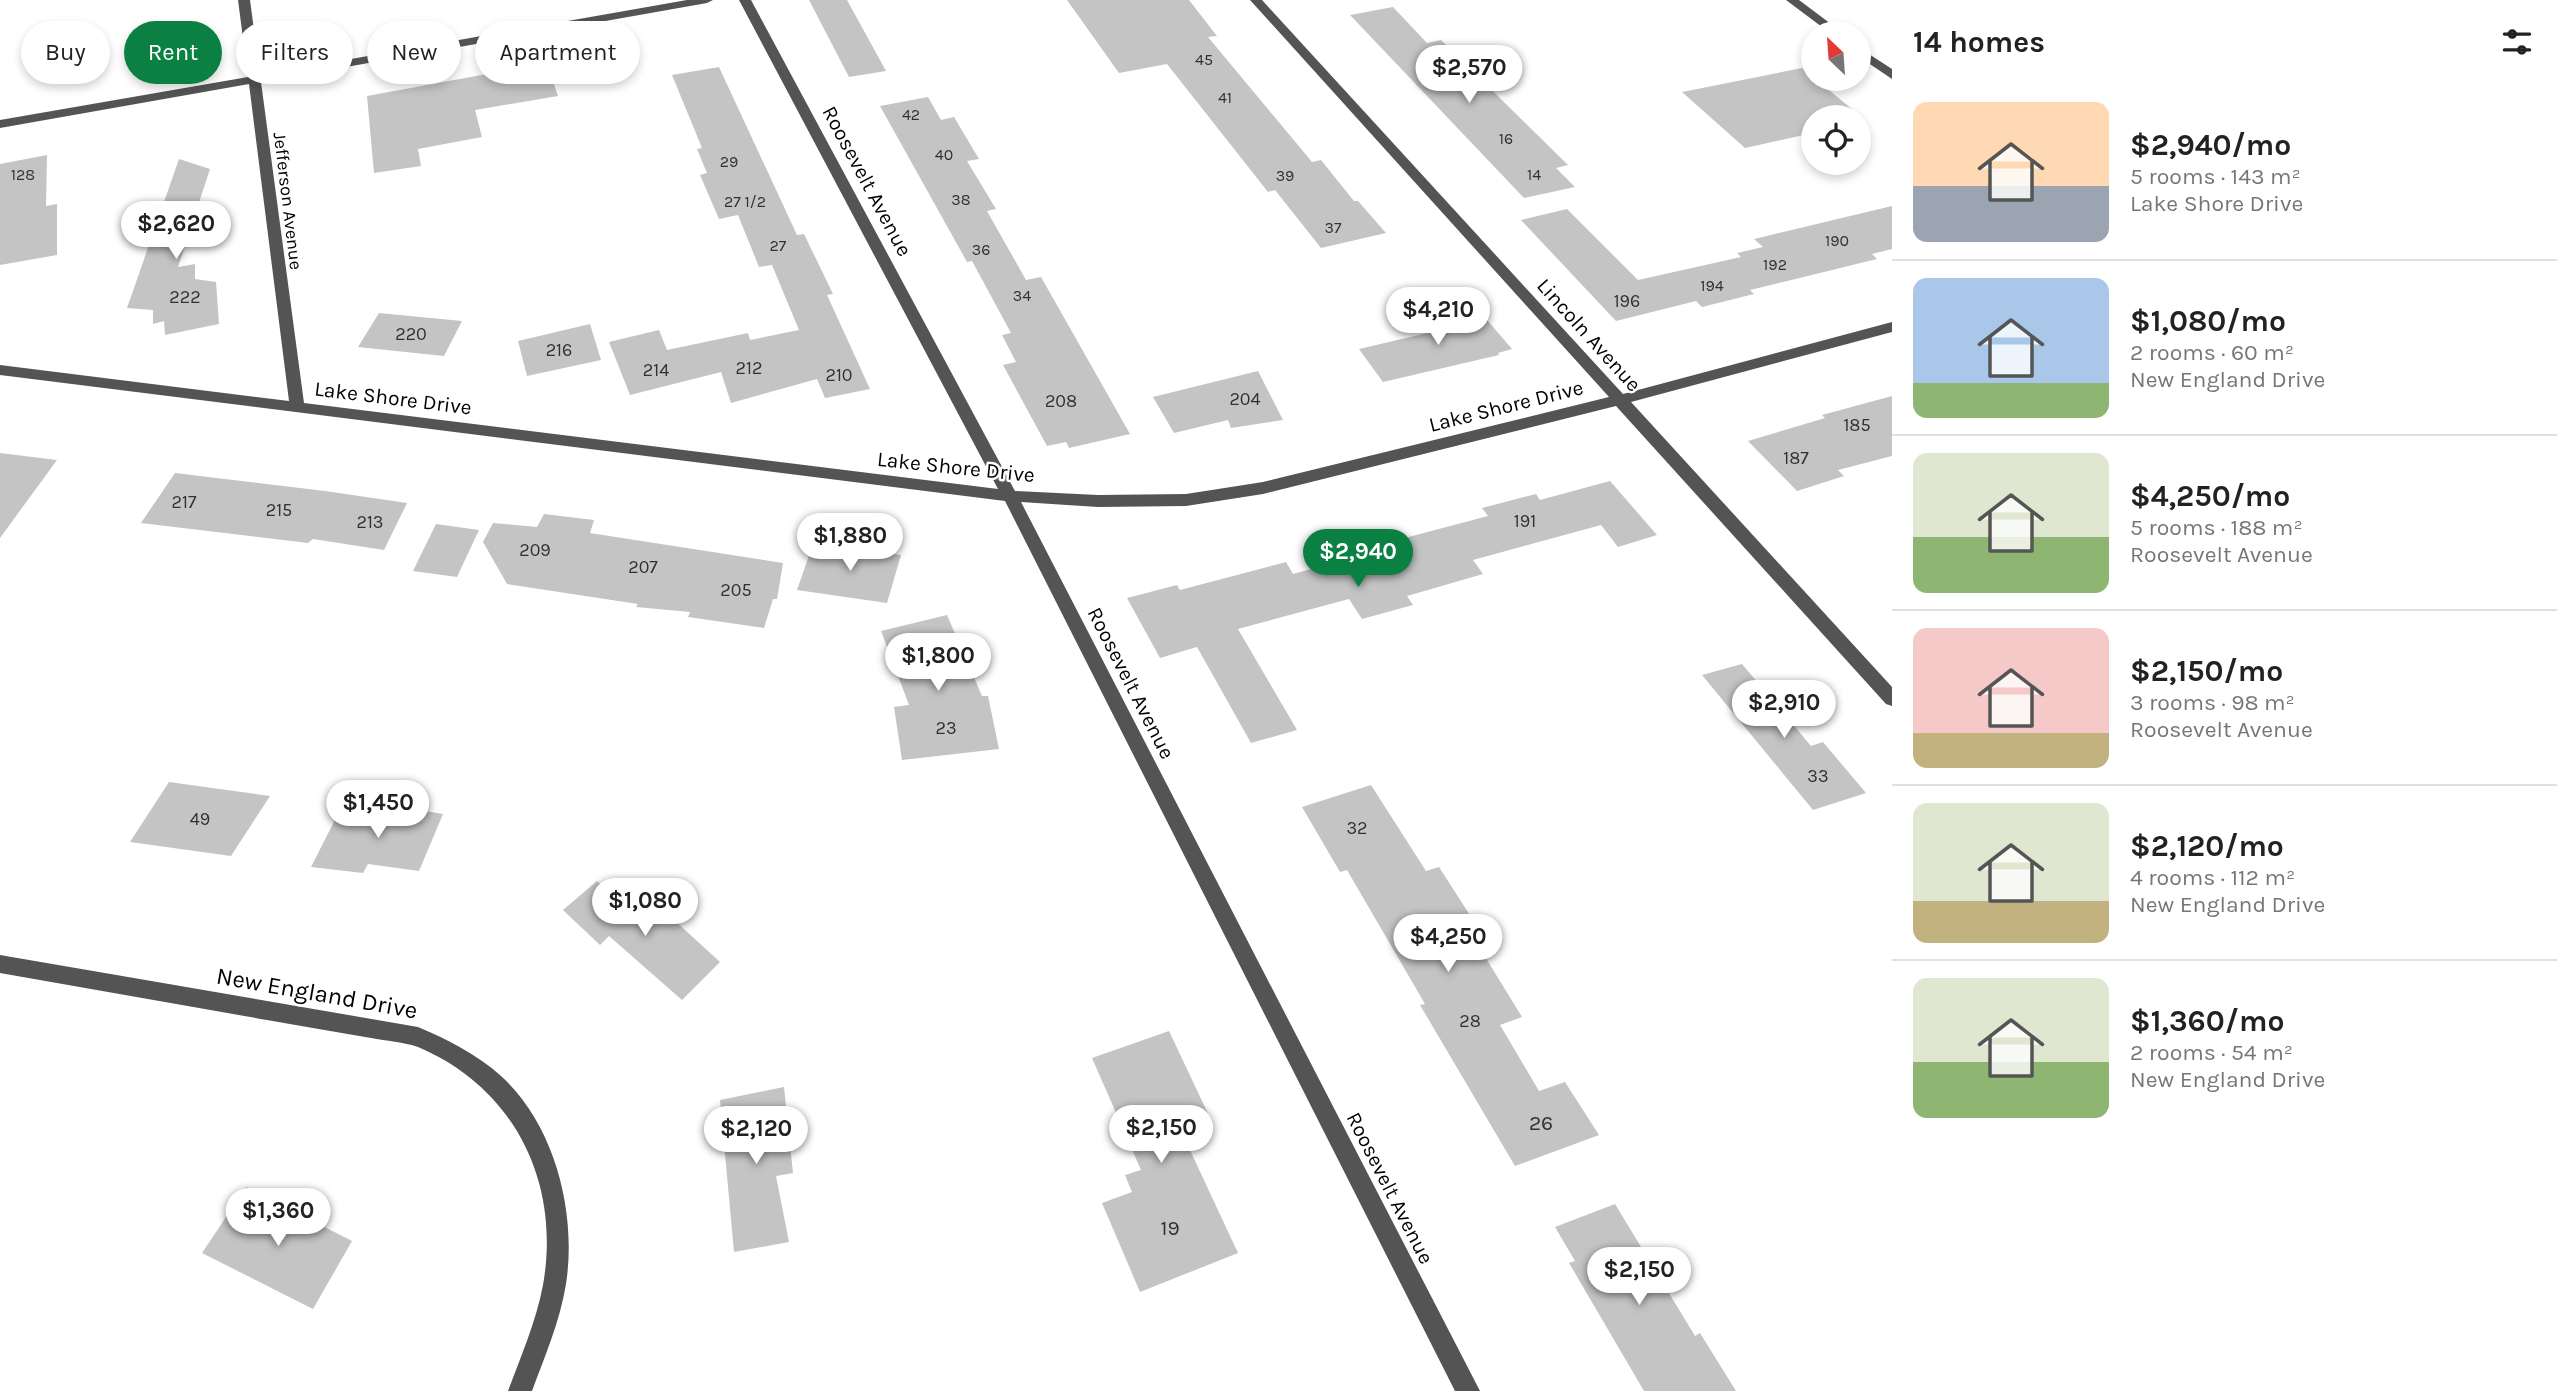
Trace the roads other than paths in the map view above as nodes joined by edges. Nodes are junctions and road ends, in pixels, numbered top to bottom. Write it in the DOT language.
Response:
graph roads {
  1 [pos="244,0"];
  2 [pos="707,0"];
  3 [pos="745,0"];
  4 [pos="1256,0"];
  5 [pos="1792,0"];
  6 [pos="247,21"];
  7 [pos="1821,21"];
  8 [pos="1871,60"];
  9 [pos="353,63"];
  10 [pos="1892,75"];
  11 [pos="236,83"];
  12 [pos="255,84"];
  13 [pos="0,124"];
  14 [pos="1892,327"];
  15 [pos="0,370"];
  16 [pos="1619,400"];
  17 [pos="297,407"];
  18 [pos="1010,496"];
  19 [pos="1892,699"];
  20 [pos="0,964"];
  21 [pos="520,1391"];
  22 [pos="1468,1391"];
  1 -- 6 [label="street, Jefferson Avenue"];
  2 -- 9 [label="street"];
  3 -- 18 [label="street, Roosevelt Avenue"];
  4 -- 16 [label="street, Lincoln Avenue"];
  5 -- 7 [label="street"];
  8 -- 10 [label="street"];
  11 -- 13 [label="street"];
  12 -- 17 [label="street, Jefferson Avenue"];
  14 -- 16 [label="street, Lake Shore Drive"];
  15 -- 17 [label="street, Lake Shore Drive"];
  16 -- 18 [label="street, Lake Shore Drive"];
  16 -- 19 [label="street, Lincoln Avenue"];
  17 -- 18 [label="street, Lake Shore Drive"];
  18 -- 22 [label="street, Roosevelt Avenue"];
  20 -- 21 [label="street, New England Drive"];
}
